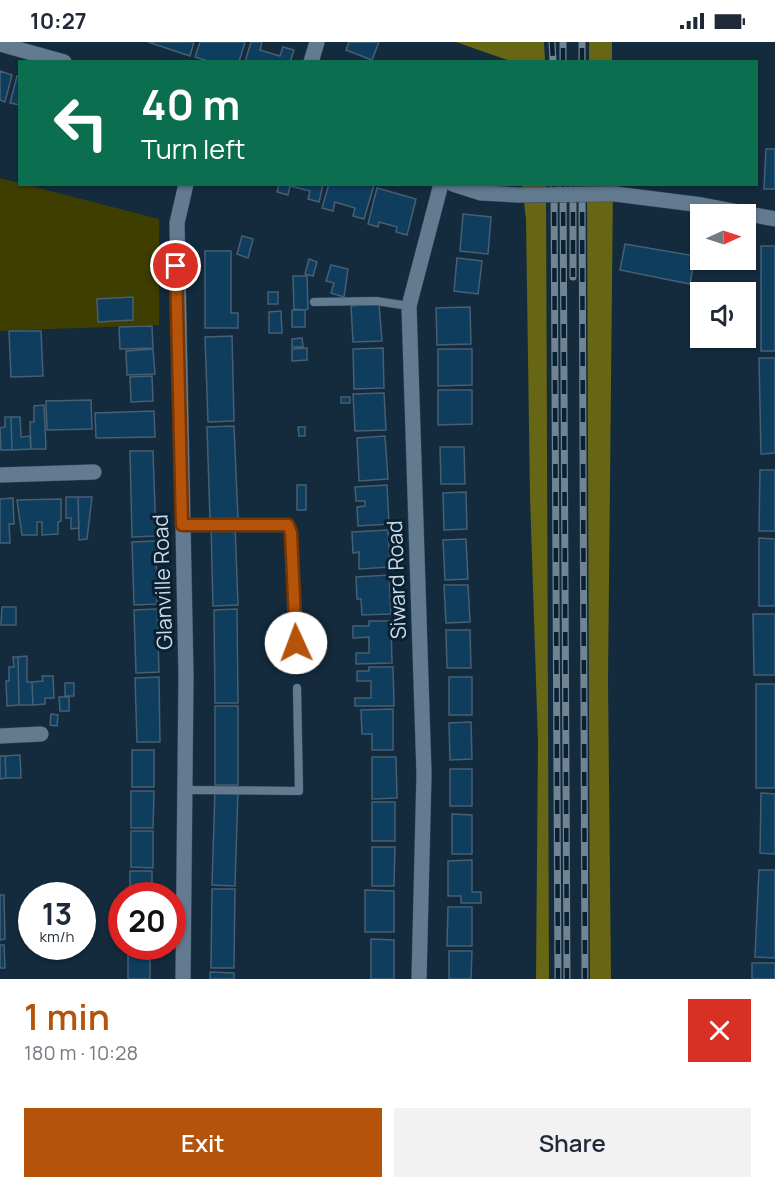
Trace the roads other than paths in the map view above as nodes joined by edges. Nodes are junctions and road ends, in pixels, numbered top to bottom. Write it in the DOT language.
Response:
graph roads {
  1 [pos="317,42"];
  2 [pos="0,45"];
  3 [pos="56,60"];
  4 [pos="312,60"];
  5 [pos="186,186"];
  6 [pos="440,186"];
  7 [pos="459,186"];
  8 [pos="775,219"];
  9 [pos="315,302"];
  10 [pos="409,306"];
  11 [pos="94,472"];
  12 [pos="0,475"];
  13 [pos="182,525"];
  14 [pos="296,643"];
  15 [pos="297,688"];
  16 [pos="41,734"];
  17 [pos="0,736"];
  18 [pos="185,790"];
  19 [pos="183,979"];
  20 [pos="419,979"];
  1 -- 4 [label="street"];
  2 -- 3 [label="street"];
  5 -- 13 [label="street, Glanville Road"];
  6 -- 10 [label="street, Siward Road"];
  7 -- 8 [label="street, bridge"];
  9 -- 10 [label="lane"];
  10 -- 20 [label="street, Siward Road"];
  11 -- 12 [label="street"];
  13 -- 14 [label="lane"];
  13 -- 18 [label="street, Glanville Road"];
  15 -- 18 [label="lane"];
  16 -- 17 [label="street"];
  18 -- 19 [label="street, Glanville Road"];
}
